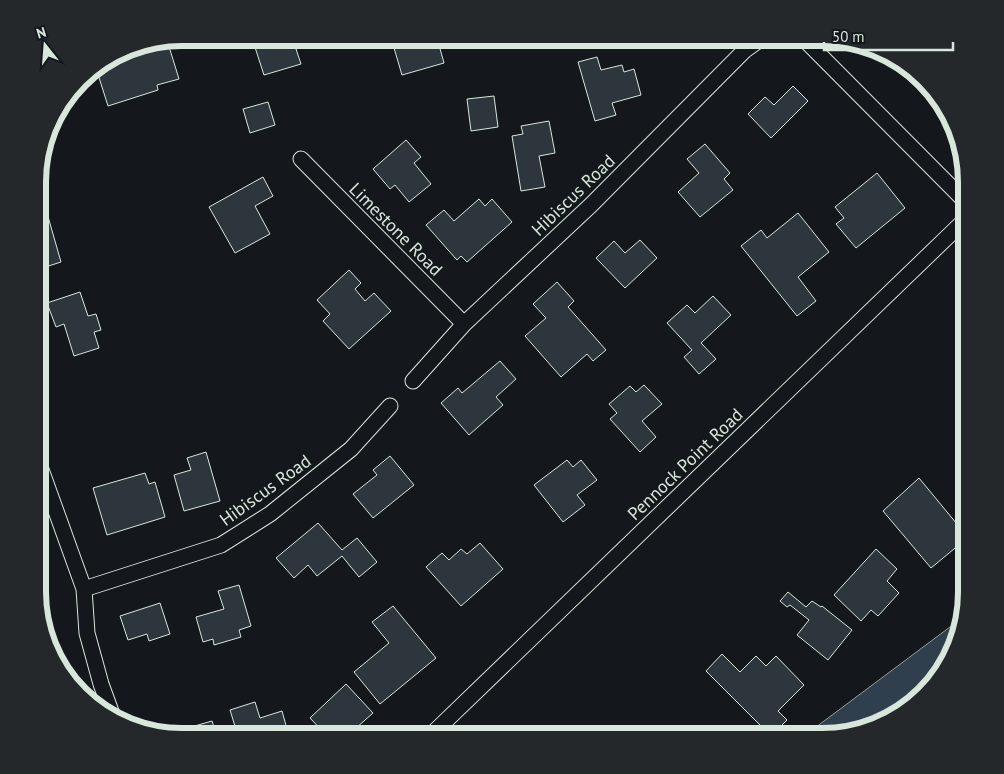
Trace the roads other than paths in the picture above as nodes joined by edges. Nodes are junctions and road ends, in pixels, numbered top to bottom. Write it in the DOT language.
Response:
graph roads {
  1 [pos="749,47"];
  2 [pos="812,47"];
  3 [pos="301,160"];
  4 [pos="958,194"];
  5 [pos="958,227"];
  6 [pos="464,324"];
  7 [pos="413,381"];
  8 [pos="390,406"];
  9 [pos="47,485"];
  10 [pos="84,589"];
  11 [pos="109,706"];
  12 [pos="439,727"];
  1 -- 6 [label="street, Hibiscus Road"];
  2 -- 4 [label="street"];
  3 -- 6 [label="street, Limestone Road"];
  5 -- 12 [label="street, Pennock Point Road"];
  6 -- 7 [label="street, Hibiscus Road"];
  8 -- 10 [label="street, Hibiscus Road"];
  9 -- 10 [label="street"];
  10 -- 11 [label="street"];
}
